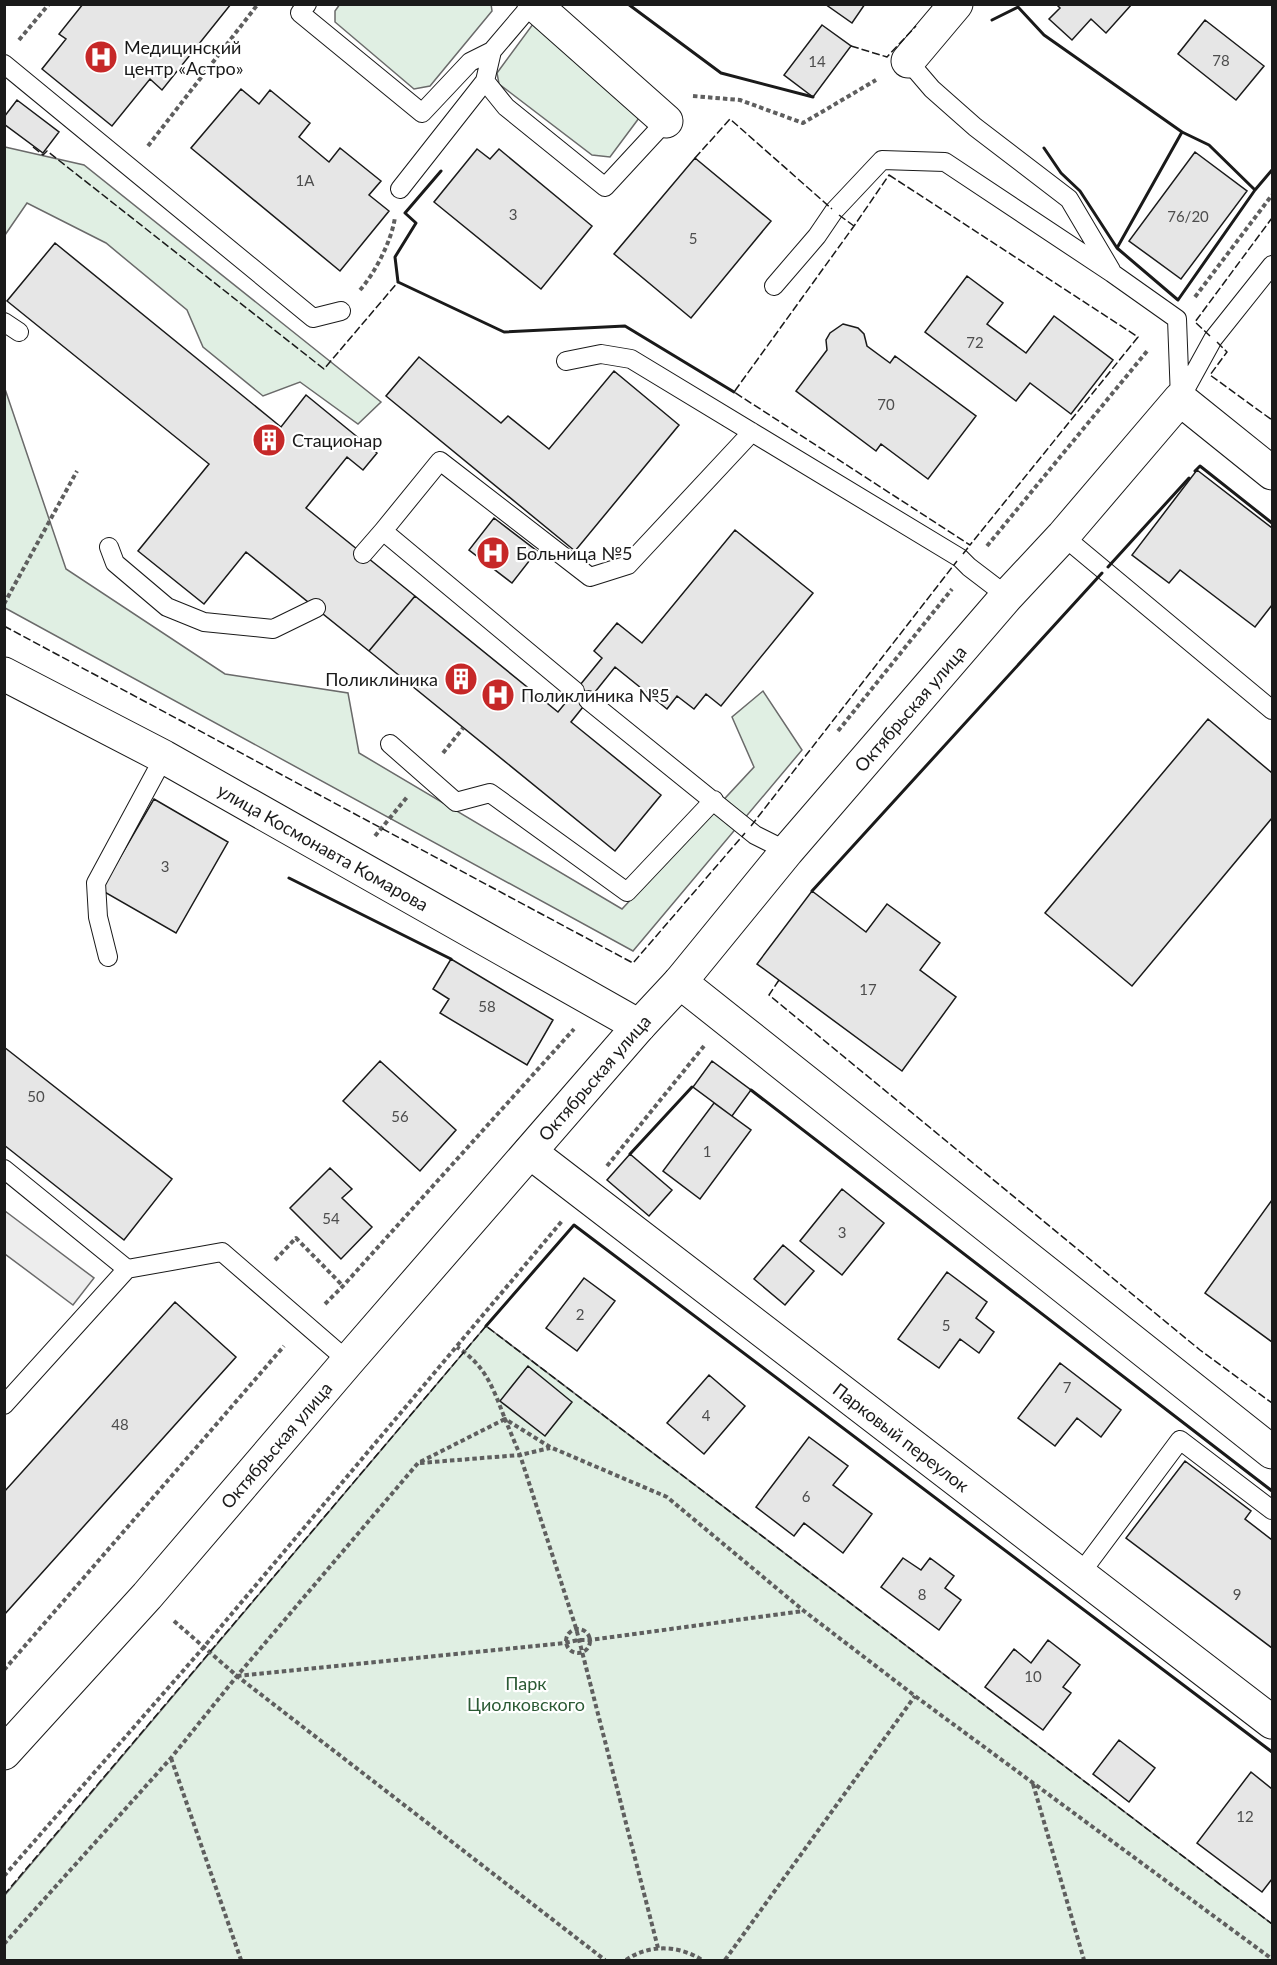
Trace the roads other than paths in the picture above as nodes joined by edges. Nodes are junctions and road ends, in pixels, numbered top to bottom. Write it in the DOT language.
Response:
graph roads {
  1 [pos="307,4"];
  2 [pos="533,4"];
  3 [pos="956,4"];
  4 [pos="492,51"];
  5 [pos="8,56"];
  6 [pos="908,61"];
  7 [pos="485,81"];
  8 [pos="675,108"];
  9 [pos="399,189"];
  10 [pos="1272,266"];
  11 [pos="1112,273"];
  12 [pos="774,286"];
  13 [pos="341,311"];
  14 [pos="566,361"];
  15 [pos="1180,399"];
  16 [pos="752,432"];
  17 [pos="1272,473"];
  18 [pos="383,531"];
  19 [pos="1063,536"];
  20 [pos="109,547"];
  21 [pos="363,554"];
  22 [pos="1007,596"];
  23 [pos="316,608"];
  24 [pos="4,674"];
  25 [pos="1272,710"];
  26 [pos="390,744"];
  27 [pos="164,757"];
  28 [pos="714,800"];
  29 [pos="787,851"];
  30 [pos="108,957"];
  31 [pos="680,982"];
  32 [pos="639,1026"];
  33 [pos="530,1152"];
  34 [pos="4,1169"];
  35 [pos="127,1269"];
  36 [pos="348,1361"];
  37 [pos="4,1406"];
  38 [pos="1272,1452"];
  39 [pos="1272,1510"];
  40 [pos="1080,1574"];
  41 [pos="1272,1722"];
  42 [pos="4,1753"];
  1 -- 4 [label="lane"];
  2 -- 4 [label="lane"];
  2 -- 8 [label="street"];
  3 -- 6 [label="street"];
  4 -- 7 [label="lane"];
  5 -- 13 [label="lane"];
  6 -- 11 [label="lane"];
  7 -- 8 [label="lane"];
  7 -- 9 [label="lane"];
  10 -- 15 [label="lane"];
  11 -- 12 [label="lane"];
  11 -- 15 [label="lane"];
  14 -- 16 [label="lane"];
  15 -- 17 [label="street"];
  15 -- 19 [label="street, Октябрьская улица"];
  16 -- 18 [label="lane"];
  16 -- 22 [label="lane"];
  18 -- 21 [label="lane"];
  18 -- 28 [label="lane"];
  19 -- 22 [label="street, Октябрьская улица"];
  19 -- 25 [label="lane"];
  20 -- 23 [label="lane"];
  22 -- 29 [label="street, Октябрьская улица"];
  24 -- 27 [label="street, улица Космонавта Комарова"];
  26 -- 28 [label="lane"];
  27 -- 30 [label="lane"];
  27 -- 32 [label="street, улица Космонавта Комарова"];
  28 -- 29 [label="lane"];
  29 -- 31 [label="street, Октябрьская улица"];
  31 -- 32 [label="street, Октябрьская улица"];
  31 -- 38 [label="street"];
  32 -- 33 [label="street, Октябрьская улица"];
  33 -- 36 [label="street, Октябрьская улица"];
  33 -- 40 [label="street, Парковый переулок"];
  34 -- 35 [label="lane"];
  35 -- 36 [label="lane"];
  35 -- 37 [label="lane"];
  36 -- 42 [label="street, Октябрьская улица"];
  39 -- 40 [label="lane"];
  40 -- 41 [label="street, Парковый переулок"];
}
